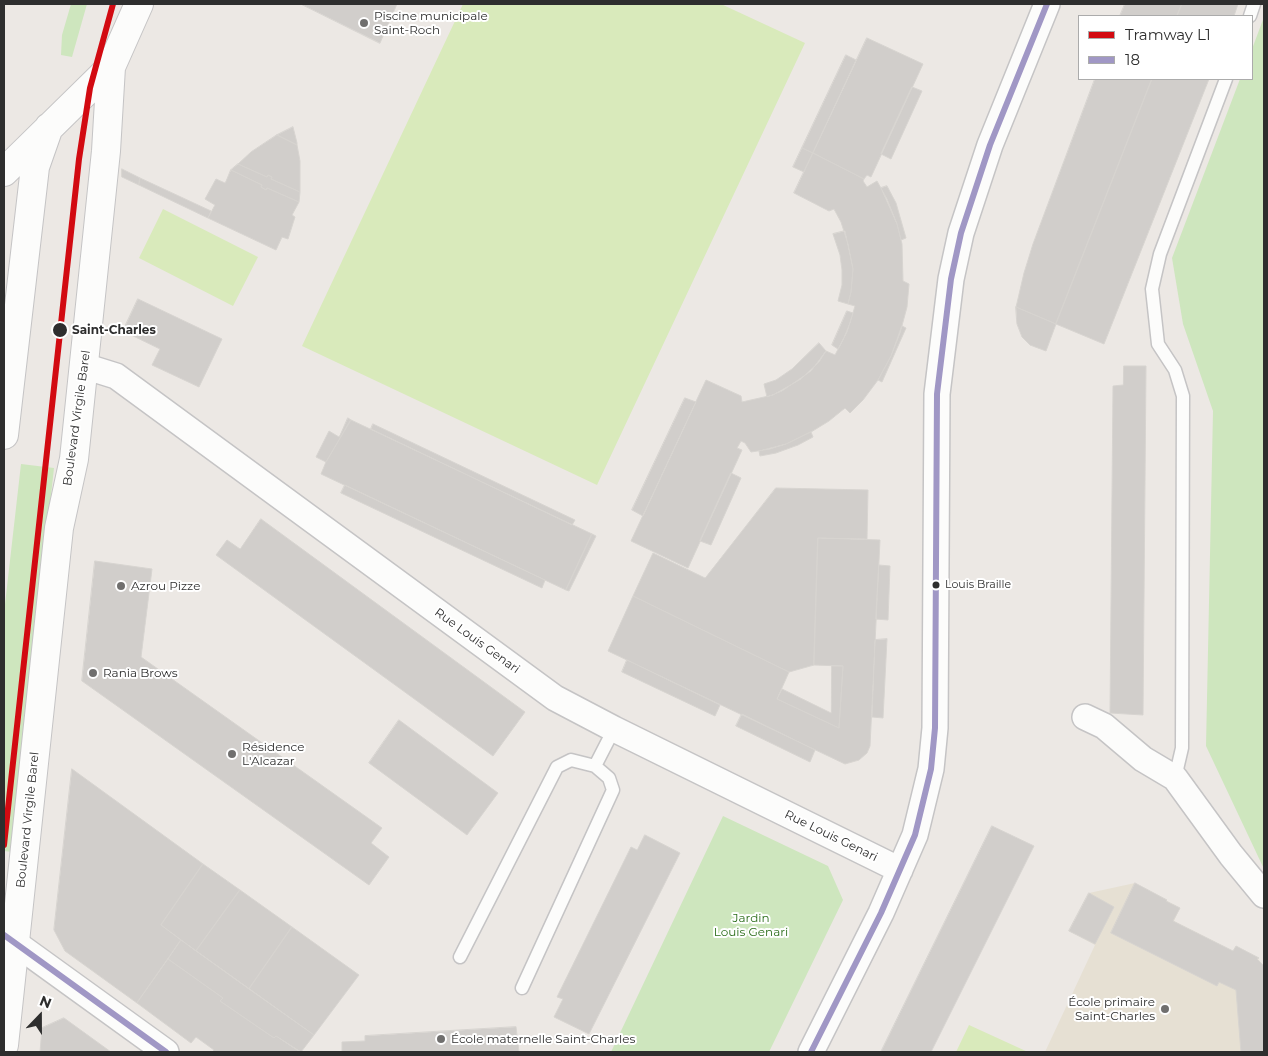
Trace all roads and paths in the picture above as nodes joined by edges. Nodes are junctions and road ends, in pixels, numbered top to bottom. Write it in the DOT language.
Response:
graph roads {
  1 [pos="140,4"];
  2 [pos="1047,4"];
  3 [pos="111,67"];
  4 [pos="1226,80"];
  5 [pos="49,127"];
  6 [pos="4,172"];
  7 [pos="4,266"];
  8 [pos="21,291"];
  9 [pos="84,366"];
  10 [pos="4,435"];
  11 [pos="1085,717"];
  12 [pos="614,729"];
  13 [pos="595,766"];
  14 [pos="1175,778"];
  15 [pos="900,870"];
  16 [pos="1264,895"];
  17 [pos="9,939"];
  18 [pos="460,957"];
  19 [pos="522,988"];
  20 [pos="4,1045"];
  21 [pos="166,1052"];
  22 [pos="811,1052"];
  1 -- 3 [label="main road"];
  2 -- 15 [label="street"];
  3 -- 5 [label="main road"];
  3 -- 9 [label="main road, Boulevard Virgile Barel"];
  4 -- 14 [label="lane"];
  5 -- 6 [label="main road"];
  5 -- 8 [label="main road"];
  7 -- 8 [label="main road"];
  8 -- 10 [label="main road"];
  9 -- 12 [label="street, Rue Louis Genari"];
  9 -- 17 [label="main road, Boulevard Virgile Barel"];
  11 -- 14 [label="street"];
  12 -- 13 [label="lane"];
  12 -- 15 [label="street, Rue Louis Genari"];
  13 -- 18 [label="lane"];
  13 -- 19 [label="lane"];
  14 -- 16 [label="street"];
  15 -- 22 [label="street"];
  17 -- 20 [label="main road, Boulevard Virgile Barel"];
  17 -- 21 [label="street"];
}
